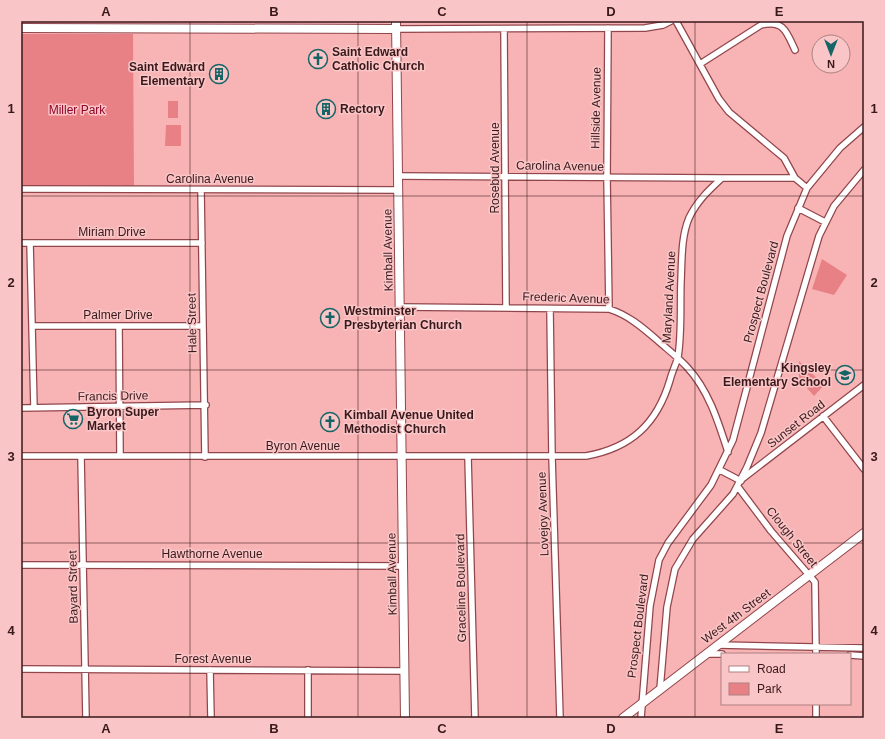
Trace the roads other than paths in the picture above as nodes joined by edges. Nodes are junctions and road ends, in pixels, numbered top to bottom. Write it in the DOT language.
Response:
graph roads {
  1 [pos="670,21"];
  2 [pos="676,21"];
  3 [pos="396,25"];
  4 [pos="21,28"];
  5 [pos="608,28"];
  6 [pos="504,29"];
  7 [pos="795,50"];
  8 [pos="700,64"];
  9 [pos="864,127"];
  10 [pos="859,131"];
  11 [pos="864,136"];
  12 [pos="864,170"];
  13 [pos="399,176"];
  14 [pos="506,177"];
  15 [pos="607,178"];
  16 [pos="722,178"];
  17 [pos="795,178"];
  18 [pos="807,188"];
  19 [pos="21,189"];
  20 [pos="201,190"];
  21 [pos="399,190"];
  22 [pos="798,208"];
  23 [pos="825,222"];
  24 [pos="21,243"];
  25 [pos="30,243"];
  26 [pos="202,243"];
  27 [pos="400,307"];
  28 [pos="506,307"];
  29 [pos="550,309"];
  30 [pos="609,309"];
  31 [pos="32,326"];
  32 [pos="119,326"];
  33 [pos="203,326"];
  34 [pos="678,357"];
  35 [pos="864,385"];
  36 [pos="206,406"];
  37 [pos="120,407"];
  38 [pos="21,408"];
  39 [pos="34,408"];
  40 [pos="823,416"];
  41 [pos="728,452"];
  42 [pos="21,456"];
  43 [pos="81,456"];
  44 [pos="120,456"];
  45 [pos="206,456"];
  46 [pos="586,456"];
  47 [pos="402,457"];
  48 [pos="468,457"];
  49 [pos="552,457"];
  50 [pos="864,469"];
  51 [pos="720,470"];
  52 [pos="741,480"];
  53 [pos="738,487"];
  54 [pos="864,533"];
  55 [pos="21,565"];
  56 [pos="83,565"];
  57 [pos="404,566"];
  58 [pos="809,576"];
  59 [pos="717,645"];
  60 [pos="816,646"];
  61 [pos="864,648"];
  62 [pos="816,653"];
  63 [pos="705,654"];
  64 [pos="721,654"];
  65 [pos="851,655"];
  66 [pos="864,656"];
  67 [pos="21,669"];
  68 [pos="85,669"];
  69 [pos="210,670"];
  70 [pos="308,670"];
  71 [pos="405,671"];
  72 [pos="660,689"];
  73 [pos="641,704"];
  74 [pos="816,705"];
  75 [pos="86,718"];
  76 [pos="211,718"];
  77 [pos="308,718"];
  78 [pos="405,718"];
  79 [pos="475,718"];
  80 [pos="560,718"];
  81 [pos="623,718"];
  82 [pos="641,718"];
  83 [pos="816,718"];
  1 -- 5 [label="street"];
  2 -- 8 [label="street"];
  3 -- 4 [label="main road"];
  3 -- 6 [label="street"];
  3 -- 13 [label="main road, Kimball Avenue"];
  5 -- 6 [label="street"];
  5 -- 15 [label="street, Hillside Avenue"];
  6 -- 14 [label="street, Rosebud Avenue"];
  7 -- 8 [label="street"];
  8 -- 17 [label="street"];
  9 -- 10 [label="street, Prospect Boulevard"];
  10 -- 11 [label="street"];
  10 -- 18 [label="street, Prospect Boulevard"];
  12 -- 23 [label="street"];
  13 -- 14 [label="street, Carolina Avenue"];
  13 -- 21 [label="main road, Kimball Avenue"];
  14 -- 15 [label="street, Carolina Avenue"];
  14 -- 28 [label="street, Rosebud Avenue"];
  15 -- 16 [label="street, Carolina Avenue"];
  15 -- 30 [label="street, Hillside Avenue"];
  16 -- 17 [label="street"];
  16 -- 34 [label="street, Maryland Avenue"];
  17 -- 18 [label="street"];
  18 -- 22 [label="street, Prospect Boulevard"];
  19 -- 20 [label="street, Carolina Avenue"];
  20 -- 21 [label="street, Carolina Avenue"];
  20 -- 26 [label="street, Hale Street"];
  21 -- 27 [label="main road, Kimball Avenue"];
  22 -- 23 [label="street"];
  22 -- 41 [label="street, Prospect Boulevard"];
  23 -- 52 [label="street"];
  24 -- 25 [label="street, Miriam Drive"];
  25 -- 26 [label="street, Miriam Drive"];
  25 -- 31 [label="street"];
  26 -- 33 [label="street, Hale Street"];
  27 -- 28 [label="street, Frederic Avenue"];
  27 -- 47 [label="main road, Kimball Avenue"];
  28 -- 29 [label="street, Frederic Avenue"];
  29 -- 30 [label="street, Frederic Avenue"];
  29 -- 49 [label="street, Lovejoy Avenue"];
  30 -- 34 [label="street, Frederic Avenue"];
  31 -- 32 [label="street, Palmer Drive"];
  31 -- 39 [label="street"];
  32 -- 33 [label="street, Palmer Drive"];
  32 -- 37 [label="street"];
  33 -- 36 [label="street, Hale Street"];
  34 -- 41 [label="street, Frederic Avenue"];
  34 -- 46 [label="street, Maryland Avenue"];
  35 -- 40 [label="street, Sunset Road"];
  36 -- 37 [label="street, Francis Drive"];
  36 -- 45 [label="street, Hale Street"];
  37 -- 39 [label="street, Francis Drive"];
  37 -- 44 [label="street"];
  38 -- 39 [label="street, Francis Drive"];
  40 -- 50 [label="street"];
  40 -- 52 [label="street, Sunset Road"];
  41 -- 51 [label="street, Prospect Boulevard"];
  42 -- 43 [label="street, Byron Avenue"];
  43 -- 44 [label="street, Byron Avenue"];
  43 -- 56 [label="street, Bayard Street"];
  44 -- 45 [label="street, Byron Avenue"];
  45 -- 47 [label="street, Byron Avenue"];
  46 -- 49 [label="street, Byron Avenue"];
  47 -- 48 [label="street, Byron Avenue"];
  47 -- 57 [label="main road, Kimball Avenue"];
  48 -- 49 [label="street, Byron Avenue"];
  48 -- 79 [label="street, Graceline Boulevard"];
  49 -- 80 [label="street, Lovejoy Avenue"];
  51 -- 52 [label="street"];
  51 -- 73 [label="street, Prospect Boulevard"];
  52 -- 53 [label="street"];
  53 -- 58 [label="street, Clough Street"];
  53 -- 72 [label="street"];
  54 -- 58 [label="main road, West 4th Street"];
  55 -- 56 [label="street, Hawthorne Avenue"];
  56 -- 57 [label="street, Hawthorne Avenue"];
  56 -- 68 [label="street, Bayard Street"];
  57 -- 71 [label="main road, Kimball Avenue"];
  58 -- 59 [label="main road, West 4th Street"];
  58 -- 60 [label="street, Clough Street"];
  59 -- 60 [label="street"];
  59 -- 63 [label="main road, West 4th Street"];
  60 -- 61 [label="street"];
  60 -- 62 [label="street, Clough Street"];
  63 -- 64 [label="street"];
  63 -- 72 [label="main road, West 4th Street"];
  65 -- 66 [label="street"];
  67 -- 68 [label="street, Forest Avenue"];
  68 -- 69 [label="street, Forest Avenue"];
  68 -- 75 [label="street, Bayard Street"];
  69 -- 70 [label="street, Forest Avenue"];
  69 -- 76 [label="street"];
  70 -- 71 [label="street, Forest Avenue"];
  70 -- 77 [label="street"];
  71 -- 78 [label="main road, Kimball Avenue"];
  72 -- 73 [label="main road, West 4th Street"];
  73 -- 81 [label="main road, West 4th Street"];
  73 -- 82 [label="street, Prospect Boulevard"];
  74 -- 83 [label="street"];
}
